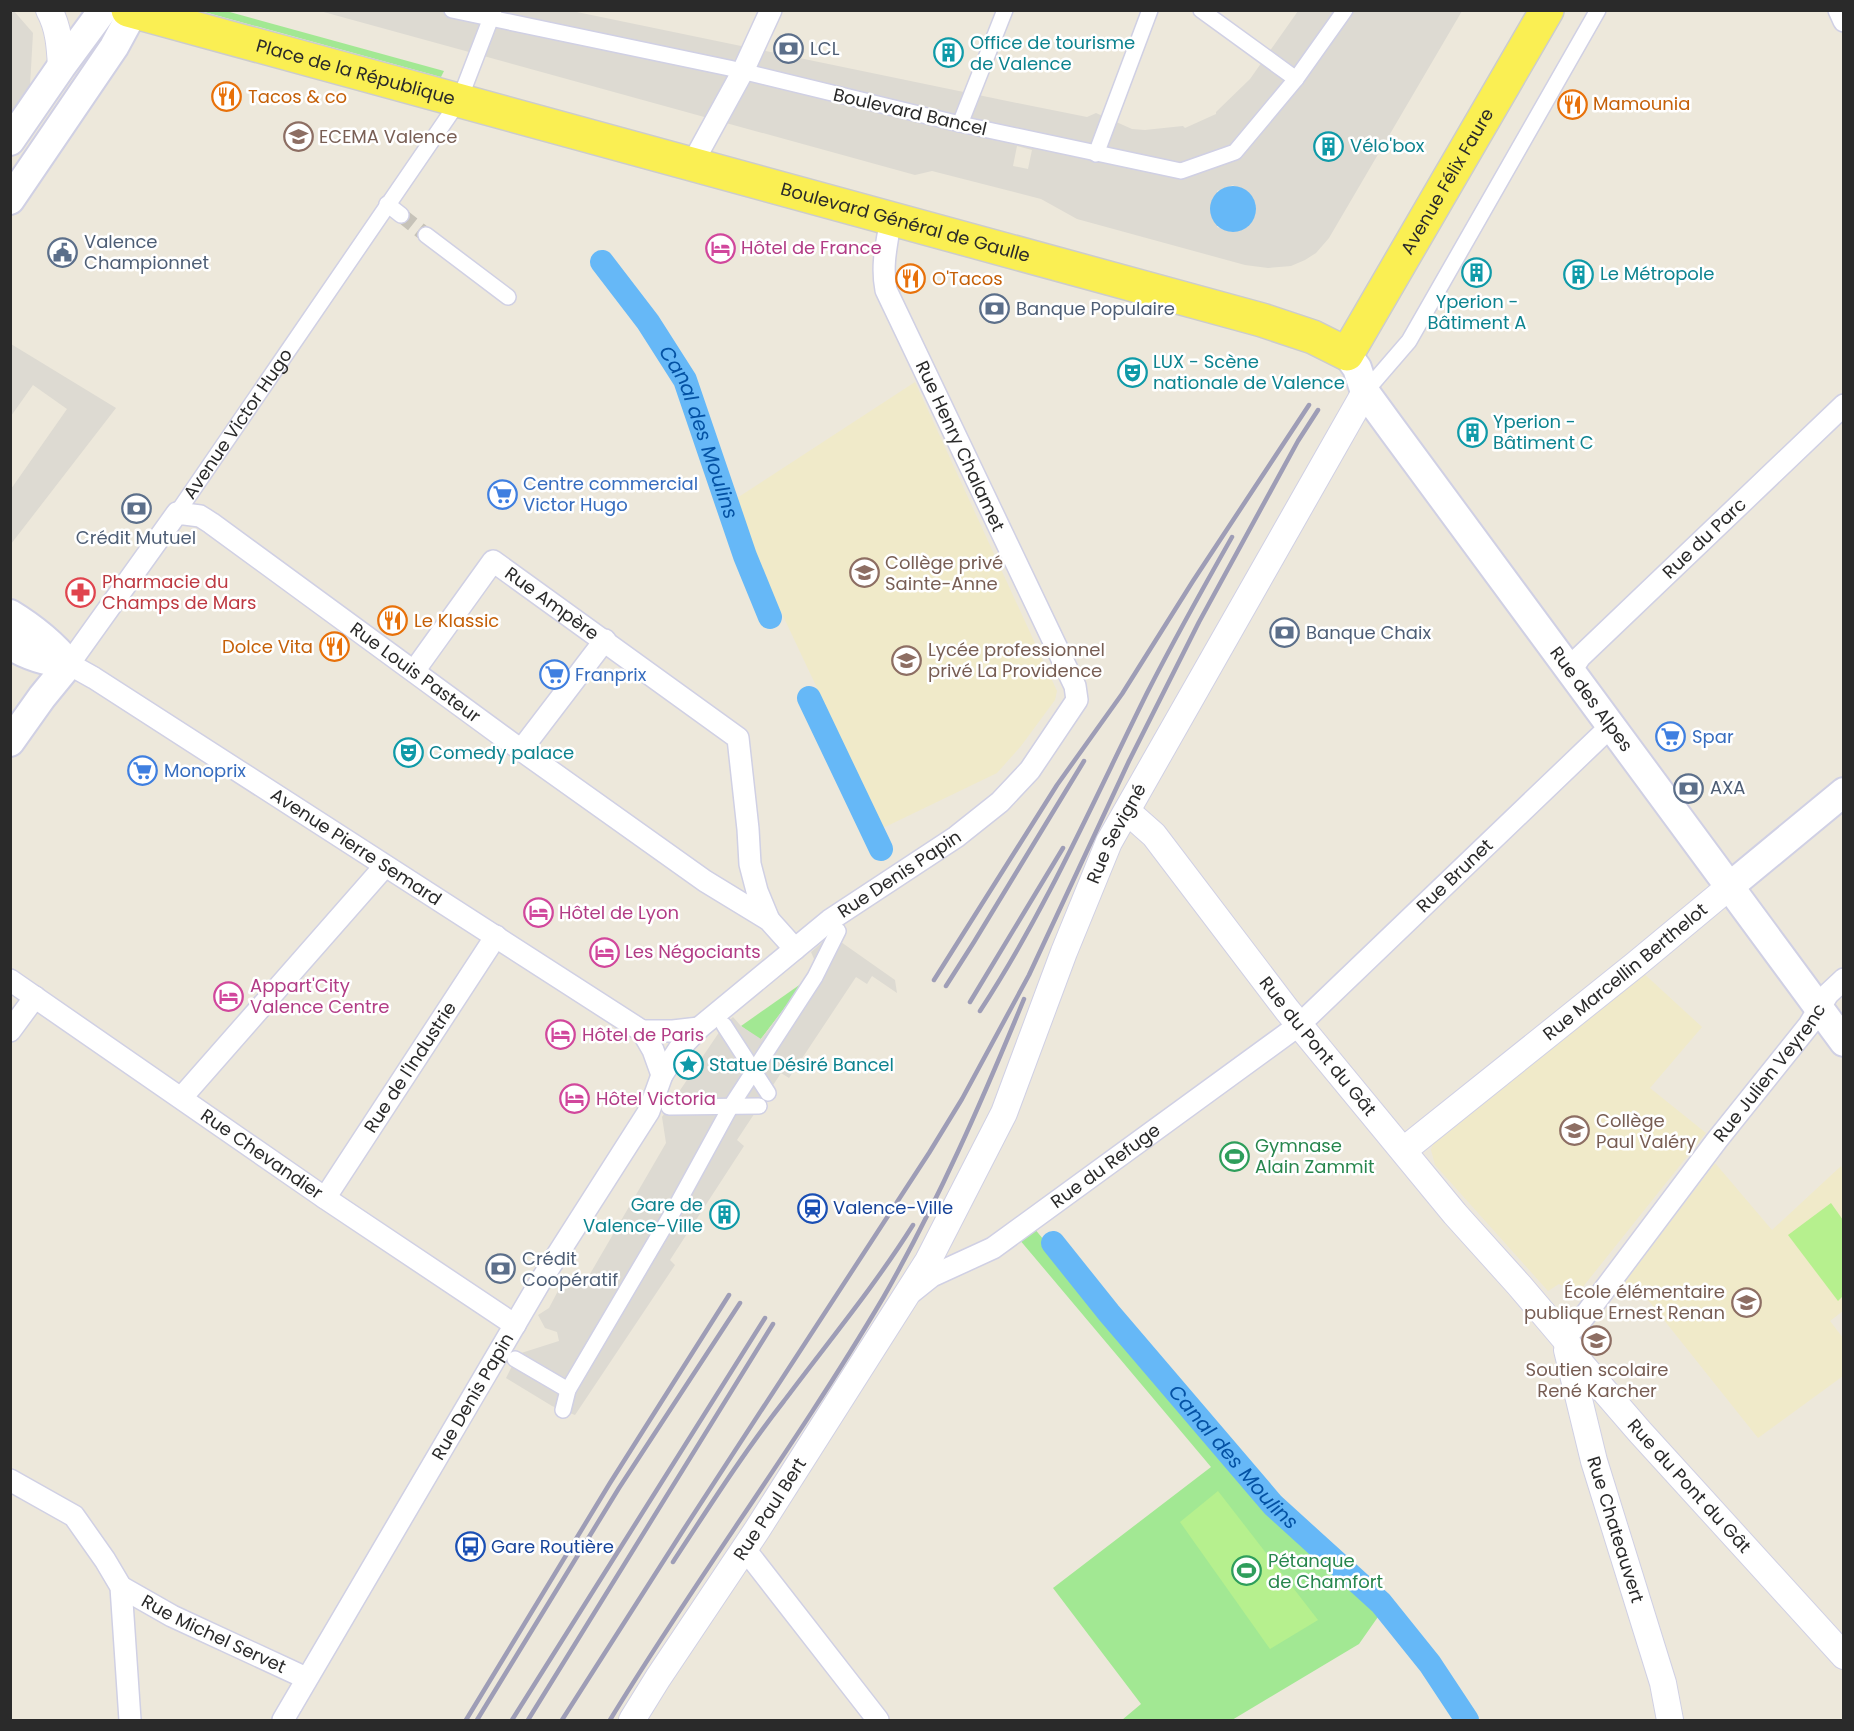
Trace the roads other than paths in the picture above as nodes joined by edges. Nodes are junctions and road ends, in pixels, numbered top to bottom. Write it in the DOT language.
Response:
graph roads {
  1 [pos="49,10"];
  2 [pos="452,10"];
  3 [pos="771,10"];
  4 [pos="1005,10"];
  5 [pos="1150,10"];
  6 [pos="1201,10"];
  7 [pos="1345,10"];
  8 [pos="1547,10"];
  9 [pos="1598,10"];
  10 [pos="1839,10"];
  11 [pos="121,11"];
  12 [pos="492,15"];
  13 [pos="1844,21"];
  14 [pos="61,67"];
  15 [pos="743,71"];
  16 [pos="1296,79"];
  17 [pos="459,101"];
  18 [pos="960,124"];
  19 [pos="10,141"];
  20 [pos="1096,153"];
  21 [pos="692,164"];
  22 [pos="10,200"];
  23 [pos="387,204"];
  24 [pos="401,215"];
  25 [pos="891,218"];
  26 [pos="426,234"];
  27 [pos="508,297"];
  28 [pos="1347,354"];
  29 [pos="1365,392"];
  30 [pos="1844,405"];
  31 [pos="177,513"];
  32 [pos="10,614"];
  33 [pos="605,640"];
  34 [pos="10,645"];
  35 [pos="69,664"];
  36 [pos="414,671"];
  37 [pos="1570,672"];
  38 [pos="1077,700"];
  39 [pos="1610,727"];
  40 [pos="10,742"];
  41 [pos="521,750"];
  42 [pos="1844,792"];
  43 [pos="1128,812"];
  44 [pos="385,866"];
  45 [pos="1729,887"];
  46 [pos="769,920"];
  47 [pos="838,931"];
  48 [pos="496,936"];
  49 [pos="795,949"];
  50 [pos="1844,979"];
  51 [pos="10,980"];
  52 [pos="35,997"];
  53 [pos="1819,1009"];
  54 [pos="724,1025"];
  55 [pos="1299,1025"];
  56 [pos="699,1028"];
  57 [pos="10,1031"];
  58 [pos="642,1031"];
  59 [pos="1844,1042"];
  60 [pos="754,1071"];
  61 [pos="662,1074"];
  62 [pos="182,1097"];
  63 [pos="731,1106"];
  64 [pos="669,1107"];
  65 [pos="1404,1150"];
  66 [pos="326,1198"];
  67 [pos="907,1296"];
  68 [pos="515,1324"];
  69 [pos="1564,1338"];
  70 [pos="515,1359"];
  71 [pos="568,1389"];
  72 [pos="563,1410"];
  73 [pos="10,1480"];
  74 [pos="744,1548"];
  75 [pos="121,1587"];
  76 [pos="1844,1656"];
  77 [pos="306,1678"];
  78 [pos="130,1720"];
  79 [pos="283,1720"];
  80 [pos="632,1720"];
  81 [pos="878,1720"];
  82 [pos="1670,1720"];
  1 -- 14 [label="street"];
  2 -- 12 [label="street"];
  3 -- 15 [label="street"];
  4 -- 18 [label="street"];
  5 -- 20 [label="street"];
  6 -- 16 [label="street"];
  7 -- 16 [label="street, Boulevard Bancel"];
  8 -- 28 [label="main road, Avenue Félix Faure"];
  9 -- 29 [label="street"];
  10 -- 13 [label="street"];
  11 -- 14 [label="main road"];
  11 -- 17 [label="main road, Place de la République"];
  11 -- 22 [label="main road"];
  12 -- 15 [label="street, Boulevard Bancel"];
  12 -- 17 [label="street, Place de la République"];
  14 -- 19 [label="main road"];
  15 -- 18 [label="street, Boulevard Bancel"];
  15 -- 21 [label="street"];
  16 -- 20 [label="street, Boulevard Bancel"];
  17 -- 21 [label="main road, Boulevard Général de Gaulle"];
  17 -- 23 [label="street, Avenue Victor Hugo"];
  18 -- 20 [label="street, Boulevard Bancel"];
  21 -- 25 [label="main road, Boulevard Général de Gaulle"];
  23 -- 24 [label="street"];
  23 -- 31 [label="street, Avenue Victor Hugo"];
  25 -- 28 [label="main road, Boulevard Général de Gaulle"];
  25 -- 38 [label="street, Rue Henry Chalamet"];
  26 -- 27 [label="street"];
  28 -- 29 [label="main road, Rue des Alpes"];
  29 -- 37 [label="main road, Rue des Alpes"];
  29 -- 43 [label="street, Rue Sevigné"];
  30 -- 37 [label="street, Rue du Parc"];
  31 -- 35 [label="street, Avenue Victor Hugo"];
  31 -- 36 [label="street, Rue Louis Pasteur"];
  32 -- 35 [label="main road"];
  33 -- 36 [label="street, Rue Ampère"];
  33 -- 41 [label="street"];
  33 -- 46 [label="street"];
  34 -- 35 [label="main road"];
  35 -- 40 [label="main road, Avenue Victor Hugo"];
  35 -- 44 [label="street, Avenue Pierre Semard"];
  36 -- 41 [label="street, Rue Louis Pasteur"];
  37 -- 39 [label="main road, Rue des Alpes"];
  38 -- 49 [label="street, Rue Denis Papin"];
  39 -- 45 [label="main road, Rue des Alpes"];
  39 -- 55 [label="street, Rue Brunet"];
  41 -- 46 [label="street, Rue Louis Pasteur"];
  42 -- 45 [label="main road, Rue Marcellin Berthelot"];
  43 -- 55 [label="street, Rue du Pont du Gât"];
  43 -- 67 [label="street, Rue Sevigné"];
  44 -- 48 [label="street, Avenue Pierre Semard"];
  44 -- 62 [label="street"];
  45 -- 53 [label="main road, Rue des Alpes"];
  45 -- 65 [label="street, Rue Marcellin Berthelot"];
  46 -- 49 [label="street, Rue Louis Pasteur"];
  47 -- 60 [label="street"];
  48 -- 58 [label="street, Avenue Pierre Semard"];
  48 -- 66 [label="street, Rue de l'Industrie"];
  49 -- 56 [label="street, Rue Denis Papin"];
  50 -- 53 [label="street, Rue Julien Veyrenc"];
  51 -- 52 [label="street, Rue Chevandier"];
  52 -- 57 [label="street"];
  52 -- 62 [label="street, Rue Chevandier"];
  53 -- 59 [label="main road, Rue des Alpes"];
  53 -- 69 [label="street, Rue Julien Veyrenc"];
  54 -- 60 [label="street"];
  55 -- 65 [label="street, Rue du Pont du Gât"];
  55 -- 67 [label="street, Rue du Refuge"];
  56 -- 58 [label="street"];
  56 -- 61 [label="street, Rue Denis Papin"];
  58 -- 61 [label="street"];
  60 -- 63 [label="street"];
  60 -- 63 [label="street"];
  61 -- 68 [label="street, Rue Denis Papin"];
  62 -- 66 [label="street, Rue Chevandier"];
  63 -- 64 [label="street"];
  63 -- 71 [label="street"];
  65 -- 69 [label="street, Rue du Pont du Gât"];
  66 -- 68 [label="street, Rue Chevandier"];
  67 -- 74 [label="street, Rue Paul Bert"];
  68 -- 77 [label="street, Rue Denis Papin"];
  69 -- 76 [label="street, Rue du Pont du Gât"];
  69 -- 82 [label="street, Rue Chateauvert"];
  70 -- 71 [label="street"];
  71 -- 72 [label="street"];
  73 -- 75 [label="street"];
  74 -- 80 [label="street, Rue Paul Bert"];
  74 -- 81 [label="street"];
  75 -- 77 [label="street, Rue Michel Servet"];
  75 -- 78 [label="street"];
  77 -- 79 [label="street, Rue Denis Papin"];
}
